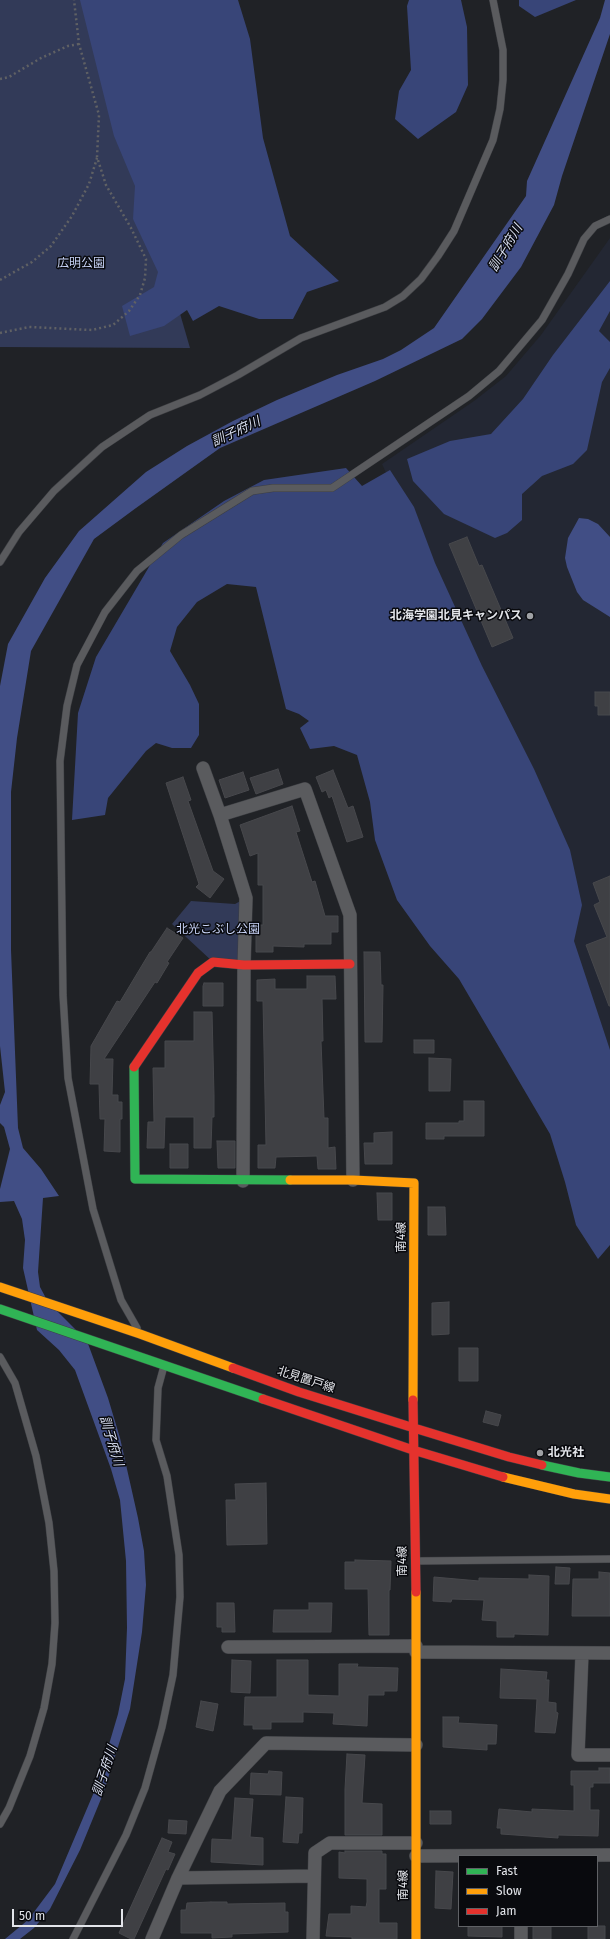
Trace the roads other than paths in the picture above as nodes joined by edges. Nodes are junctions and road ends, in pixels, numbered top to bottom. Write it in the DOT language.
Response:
graph roads {
  1 [pos="493,0"];
  2 [pos="610,219"];
  3 [pos="0,562"];
  4 [pos="203,768"];
  5 [pos="220,815"];
  6 [pos="350,964"];
  7 [pos="244,965"];
  8 [pos="353,1180"];
  9 [pos="243,1181"];
  10 [pos="0,1287"];
  11 [pos="0,1309"];
  12 [pos="140,1334"];
  13 [pos="0,1357"];
  14 [pos="165,1365"];
  15 [pos="414,1428"];
  16 [pos="413,1450"];
  17 [pos="610,1477"];
  18 [pos="610,1499"];
  19 [pos="610,1559"];
  20 [pos="415,1560"];
  21 [pos="228,1647"];
  22 [pos="416,1649"];
  23 [pos="610,1653"];
  24 [pos="582,1654"];
  25 [pos="416,1745"];
  26 [pos="610,1755"];
  27 [pos="0,1824"];
  28 [pos="416,1849"];
  29 [pos="505,1855"];
  30 [pos="598,1855"];
  31 [pos="610,1855"];
  32 [pos="313,1876"];
  33 [pos="178,1878"];
  34 [pos="521,1927"];
  35 [pos="74,1939"];
  36 [pos="152,1939"];
  37 [pos="313,1939"];
  38 [pos="416,1939"];
  39 [pos="521,1939"];
  1 -- 3 [label="lane"];
  2 -- 12 [label="lane"];
  4 -- 5 [label="street"];
  5 -- 6 [label="street"];
  5 -- 7 [label="street"];
  6 -- 7 [label="street"];
  6 -- 8 [label="street"];
  7 -- 9 [label="street"];
  7 -- 9 [label="street"];
  8 -- 9 [label="street"];
  8 -- 15 [label="street, 南4線"];
  10 -- 12 [label="street, 北見置戸線"];
  11 -- 14 [label="street"];
  12 -- 15 [label="street, 北見置戸線"];
  13 -- 27 [label="lane"];
  14 -- 16 [label="street"];
  14 -- 35 [label="lane"];
  15 -- 16 [label="street, 南4線"];
  15 -- 17 [label="street, 北見置戸線"];
  16 -- 18 [label="street"];
  16 -- 20 [label="street, 南4線"];
  19 -- 20 [label="lane"];
  20 -- 22 [label="street, 南4線"];
  21 -- 22 [label="street"];
  22 -- 24 [label="street"];
  22 -- 25 [label="street, 南4線"];
  23 -- 24 [label="street"];
  24 -- 26 [label="street"];
  25 -- 28 [label="street, 南4線"];
  25 -- 33 [label="street"];
  28 -- 29 [label="street"];
  28 -- 32 [label="street"];
  28 -- 38 [label="street, 南4線"];
  30 -- 31 [label="street"];
  32 -- 33 [label="street"];
  32 -- 37 [label="street"];
  33 -- 36 [label="street"];
  34 -- 39 [label="street"];
}
